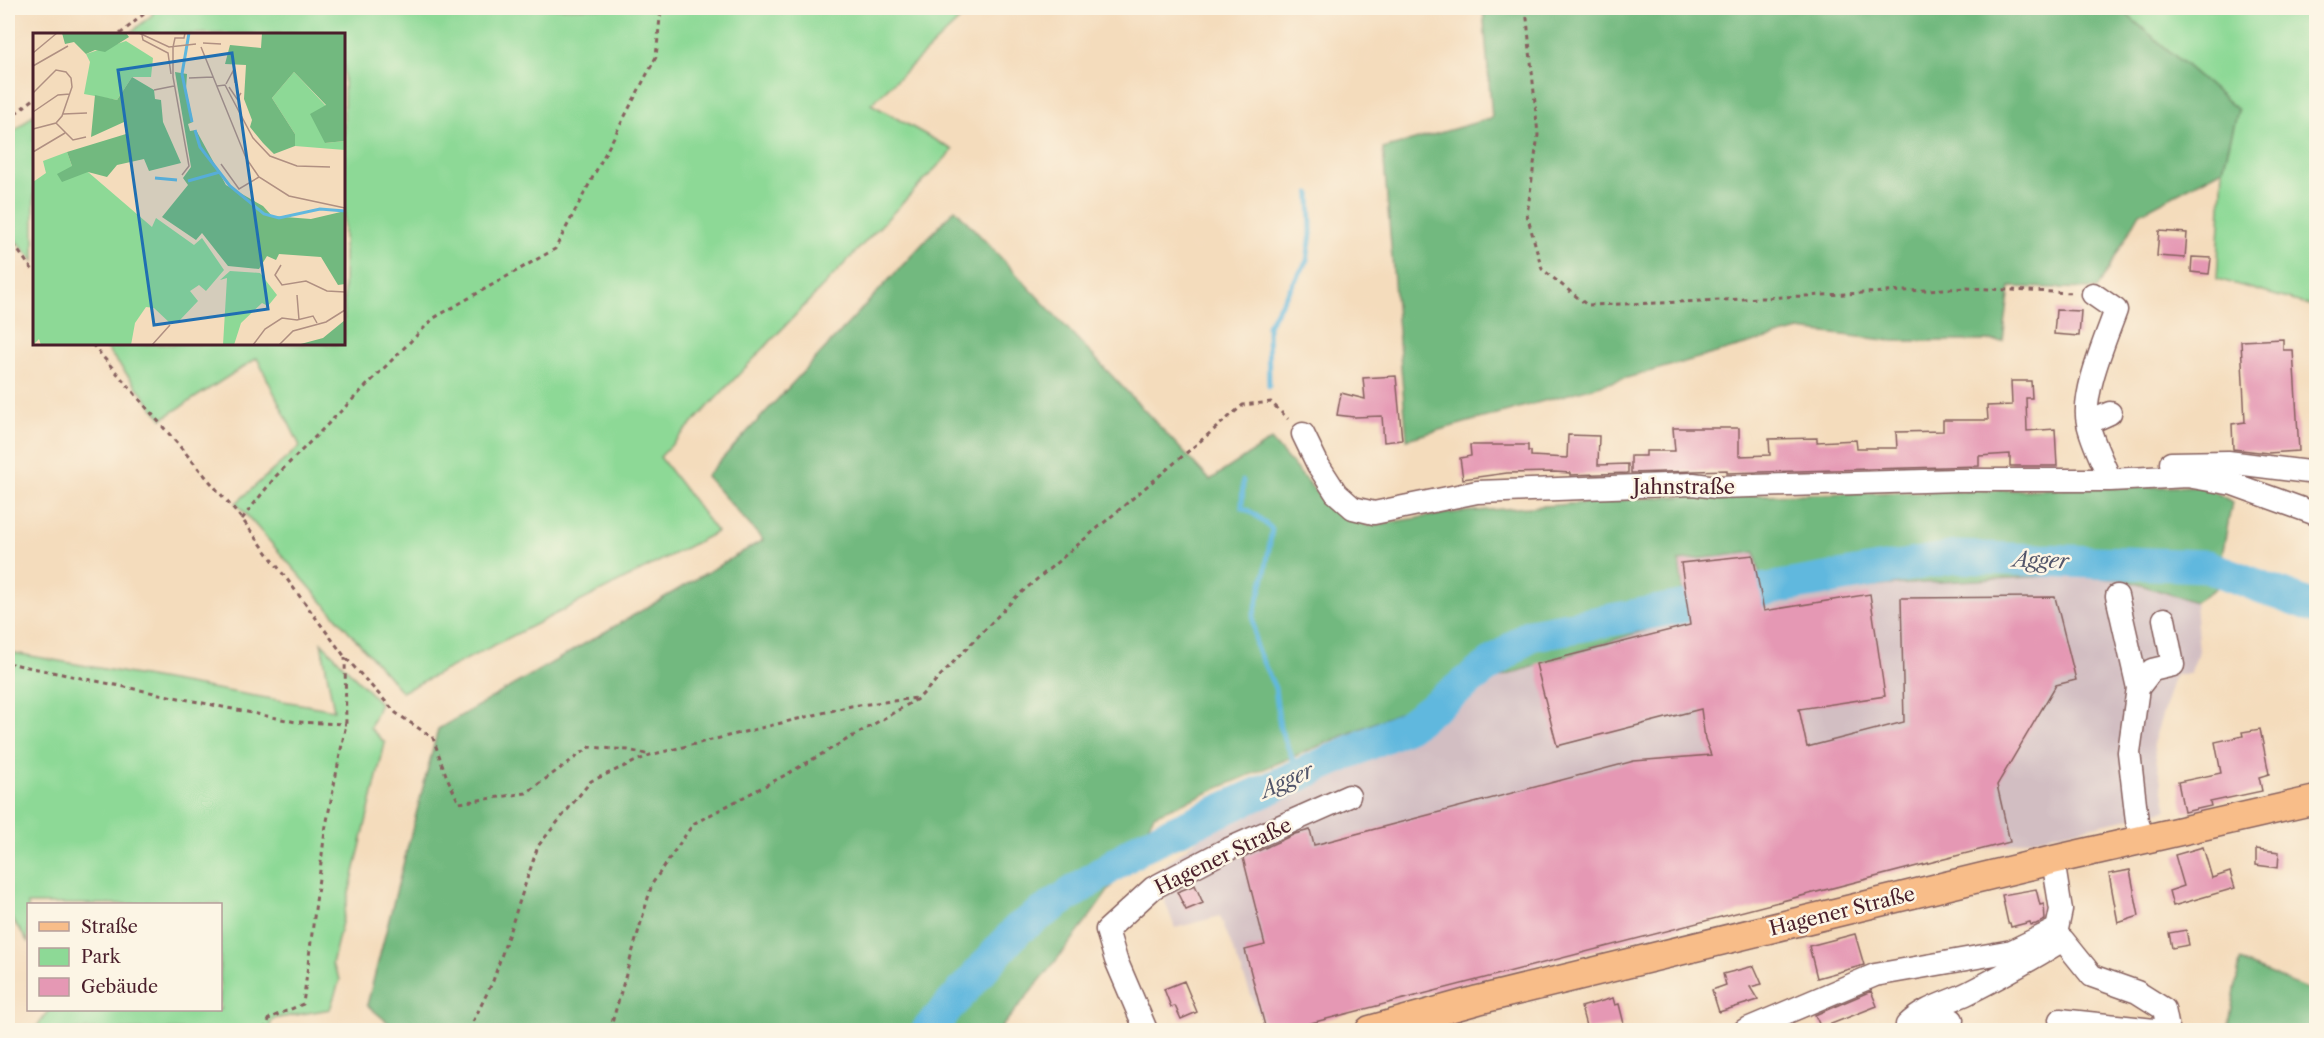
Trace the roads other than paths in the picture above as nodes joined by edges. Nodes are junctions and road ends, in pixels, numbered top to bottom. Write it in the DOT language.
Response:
graph roads {
  1 [pos="2093,294"];
  2 [pos="2110,413"];
  3 [pos="2088,423"];
  4 [pos="1303,434"];
  5 [pos="2107,472"];
  6 [pos="2316,473"];
  7 [pos="2316,514"];
  8 [pos="2117,596"];
  9 [pos="2164,619"];
  10 [pos="2139,688"];
  11 [pos="1349,796"];
  12 [pos="2316,800"];
  13 [pos="2144,840"];
  14 [pos="2053,860"];
  15 [pos="2060,935"];
  16 [pos="1952,1020"];
  17 [pos="2060,1020"];
  18 [pos="1146,1030"];
  19 [pos="1370,1030"];
  20 [pos="1745,1030"];
  21 [pos="1908,1030"];
  22 [pos="1921,1030"];
  23 [pos="2154,1030"];
  24 [pos="2160,1030"];
  1 -- 3 [label="street"];
  2 -- 3 [label="street"];
  3 -- 5 [label="street"];
  4 -- 5 [label="street, Jahnstraße"];
  5 -- 6 [label="street"];
  5 -- 7 [label="street, Jahnstraße"];
  8 -- 10 [label="street"];
  9 -- 10 [label="street"];
  10 -- 13 [label="street"];
  11 -- 18 [label="street, Hagener Straße"];
  12 -- 13 [label="main road, Hagener Straße"];
  13 -- 14 [label="main road, Hagener Straße"];
  14 -- 15 [label="street"];
  14 -- 19 [label="main road, Hagener Straße"];
  15 -- 20 [label="street"];
  15 -- 21 [label="street"];
  15 -- 24 [label="street"];
  16 -- 22 [label="street"];
  17 -- 23 [label="street"];
}
